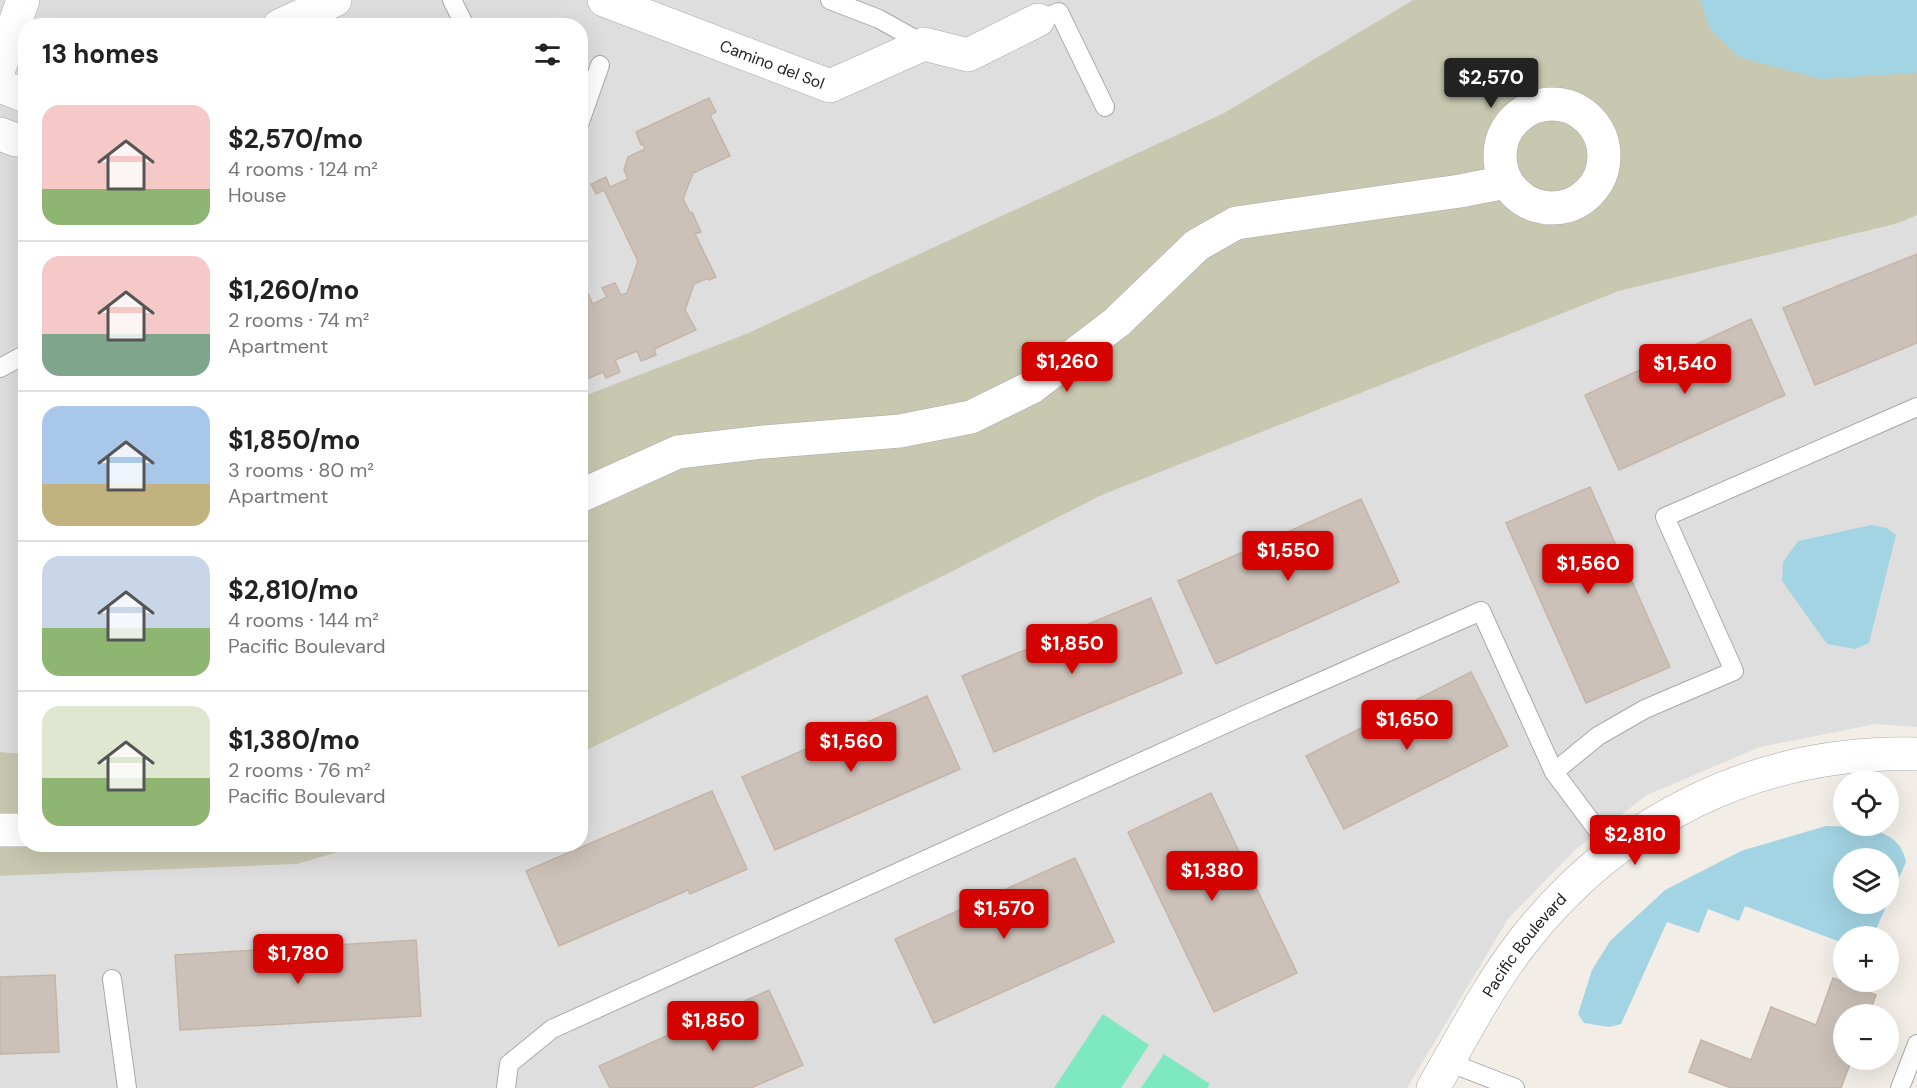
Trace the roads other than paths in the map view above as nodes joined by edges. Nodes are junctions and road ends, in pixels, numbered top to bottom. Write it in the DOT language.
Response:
graph roads {
  1 [pos="23,0"];
  2 [pos="335,0"];
  3 [pos="452,0"];
  4 [pos="604,0"];
  5 [pos="830,0"];
  6 [pos="1054,11"];
  7 [pos="296,18"];
  8 [pos="458,18"];
  9 [pos="924,44"];
  10 [pos="600,65"];
  11 [pos="0,66"];
  12 [pos="0,86"];
  13 [pos="18,93"];
  14 [pos="588,99"];
  15 [pos="1105,107"];
  16 [pos="0,134"];
  17 [pos="18,140"];
  18 [pos="1506,182"];
  19 [pos="18,358"];
  20 [pos="0,368"];
  21 [pos="1917,407"];
  22 [pos="588,492"];
  23 [pos="1917,754"];
  24 [pos="1554,772"];
  25 [pos="0,830"];
  26 [pos="18,830"];
  27 [pos="1613,851"];
  28 [pos="112,979"];
  29 [pos="1917,1044"];
  30 [pos="1441,1075"];
  31 [pos="127,1088"];
  32 [pos="506,1088"];
  33 [pos="1515,1088"];
  34 [pos="1900,1088"];
  1 -- 11 [label="street"];
  2 -- 7 [label="street"];
  3 -- 8 [label="lane"];
  4 -- 9 [label="street, Camino del Sol"];
  5 -- 9 [label="lane"];
  6 -- 9 [label="street"];
  6 -- 15 [label="lane"];
  10 -- 14 [label="lane"];
  12 -- 13 [label="street"];
  16 -- 17 [label="street"];
  18 -- 22 [label="street"];
  19 -- 20 [label="lane"];
  21 -- 24 [label="lane"];
  23 -- 27 [label="street, Pacific Boulevard"];
  24 -- 27 [label="lane"];
  24 -- 32 [label="lane"];
  25 -- 26 [label="street"];
  27 -- 30 [label="street, Pacific Boulevard"];
  28 -- 31 [label="lane"];
  29 -- 34 [label="lane"];
  30 -- 33 [label="lane"];
}
